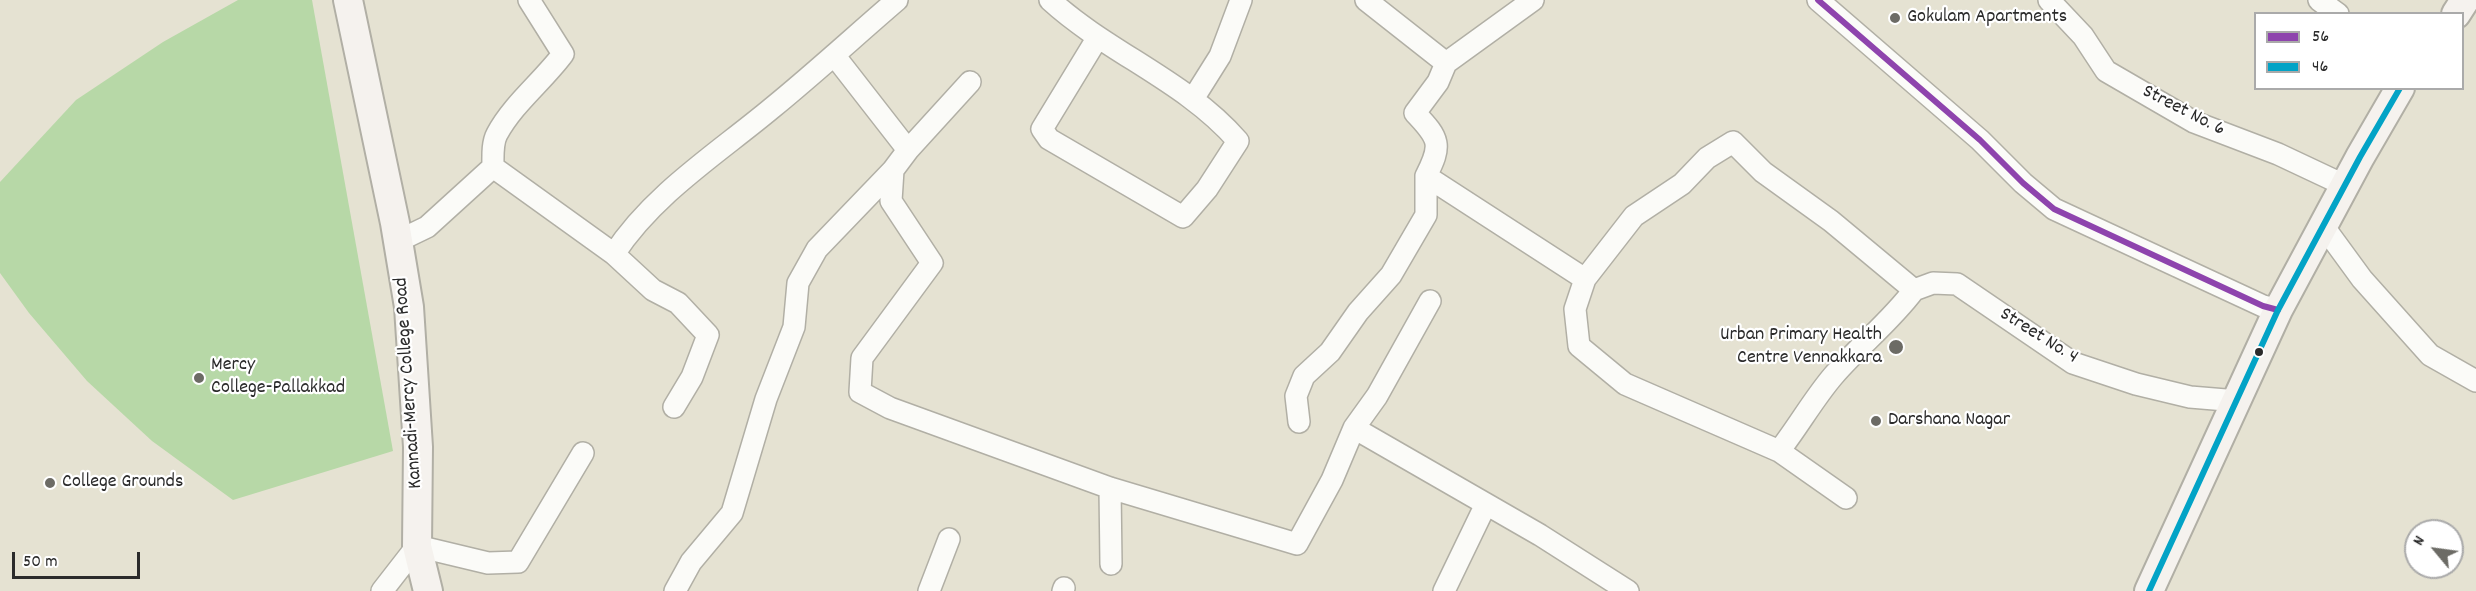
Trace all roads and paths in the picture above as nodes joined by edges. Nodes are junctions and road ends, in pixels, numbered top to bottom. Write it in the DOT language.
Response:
graph roads {
  1 [pos="348,0"];
  2 [pos="529,0"];
  3 [pos="897,0"];
  4 [pos="1050,0"];
  5 [pos="1241,0"];
  6 [pos="1366,0"];
  7 [pos="1533,0"];
  8 [pos="1818,0"];
  9 [pos="2049,0"];
  10 [pos="2319,0"];
  11 [pos="2335,12"];
  12 [pos="1098,37"];
  13 [pos="834,55"];
  14 [pos="1446,63"];
  15 [pos="970,82"];
  16 [pos="2399,90"];
  17 [pos="1193,99"];
  18 [pos="908,150"];
  19 [pos="492,167"];
  20 [pos="893,170"];
  21 [pos="1426,177"];
  22 [pos="2346,186"];
  23 [pos="2324,227"];
  24 [pos="398,240"];
  25 [pos="614,254"];
  26 [pos="1585,279"];
  27 [pos="1914,290"];
  28 [pos="1430,301"];
  29 [pos="2278,310"];
  30 [pos="2476,381"];
  31 [pos="2238,401"];
  32 [pos="674,407"];
  33 [pos="1299,422"];
  34 [pos="1354,428"];
  35 [pos="1779,451"];
  36 [pos="583,453"];
  37 [pos="1110,488"];
  38 [pos="1846,498"];
  39 [pos="1486,504"];
  40 [pos="949,539"];
  41 [pos="417,546"];
  42 [pos="1111,564"];
  43 [pos="382,591"];
  44 [pos="428,591"];
  45 [pos="675,591"];
  46 [pos="929,591"];
  47 [pos="1444,591"];
  48 [pos="1628,591"];
  49 [pos="2149,591"];
  1 -- 24 [label="main road, Kannadi-Mercy College Road"];
  2 -- 19 [label="street"];
  3 -- 13 [label="street"];
  4 -- 12 [label="street"];
  5 -- 17 [label="street"];
  6 -- 14 [label="street"];
  7 -- 14 [label="street"];
  8 -- 29 [label="street"];
  9 -- 22 [label="street, Street No. 6"];
  10 -- 11 [label="street"];
  12 -- 17 [label="street"];
  12 -- 17 [label="street"];
  13 -- 18 [label="street"];
  13 -- 25 [label="street"];
  14 -- 21 [label="street"];
  15 -- 18 [label="street"];
  16 -- 22 [label="main road"];
  18 -- 20 [label="street"];
  19 -- 24 [label="street"];
  19 -- 25 [label="street"];
  20 -- 37 [label="street"];
  20 -- 45 [label="street"];
  21 -- 26 [label="street"];
  21 -- 33 [label="street"];
  22 -- 23 [label="main road"];
  23 -- 29 [label="main road"];
  23 -- 30 [label="street"];
  24 -- 41 [label="main road, Kannadi-Mercy College Road"];
  25 -- 32 [label="street"];
  26 -- 27 [label="street"];
  26 -- 35 [label="street"];
  27 -- 31 [label="street, Street No. 4"];
  27 -- 35 [label="street"];
  28 -- 34 [label="street"];
  29 -- 31 [label="main road"];
  31 -- 49 [label="main road"];
  34 -- 37 [label="street"];
  34 -- 39 [label="street"];
  35 -- 38 [label="street"];
  36 -- 41 [label="street"];
  37 -- 42 [label="street"];
  39 -- 47 [label="street"];
  39 -- 48 [label="street"];
  40 -- 46 [label="street"];
  41 -- 43 [label="street"];
  41 -- 44 [label="main road, Kannadi-Mercy College Road"];
}
